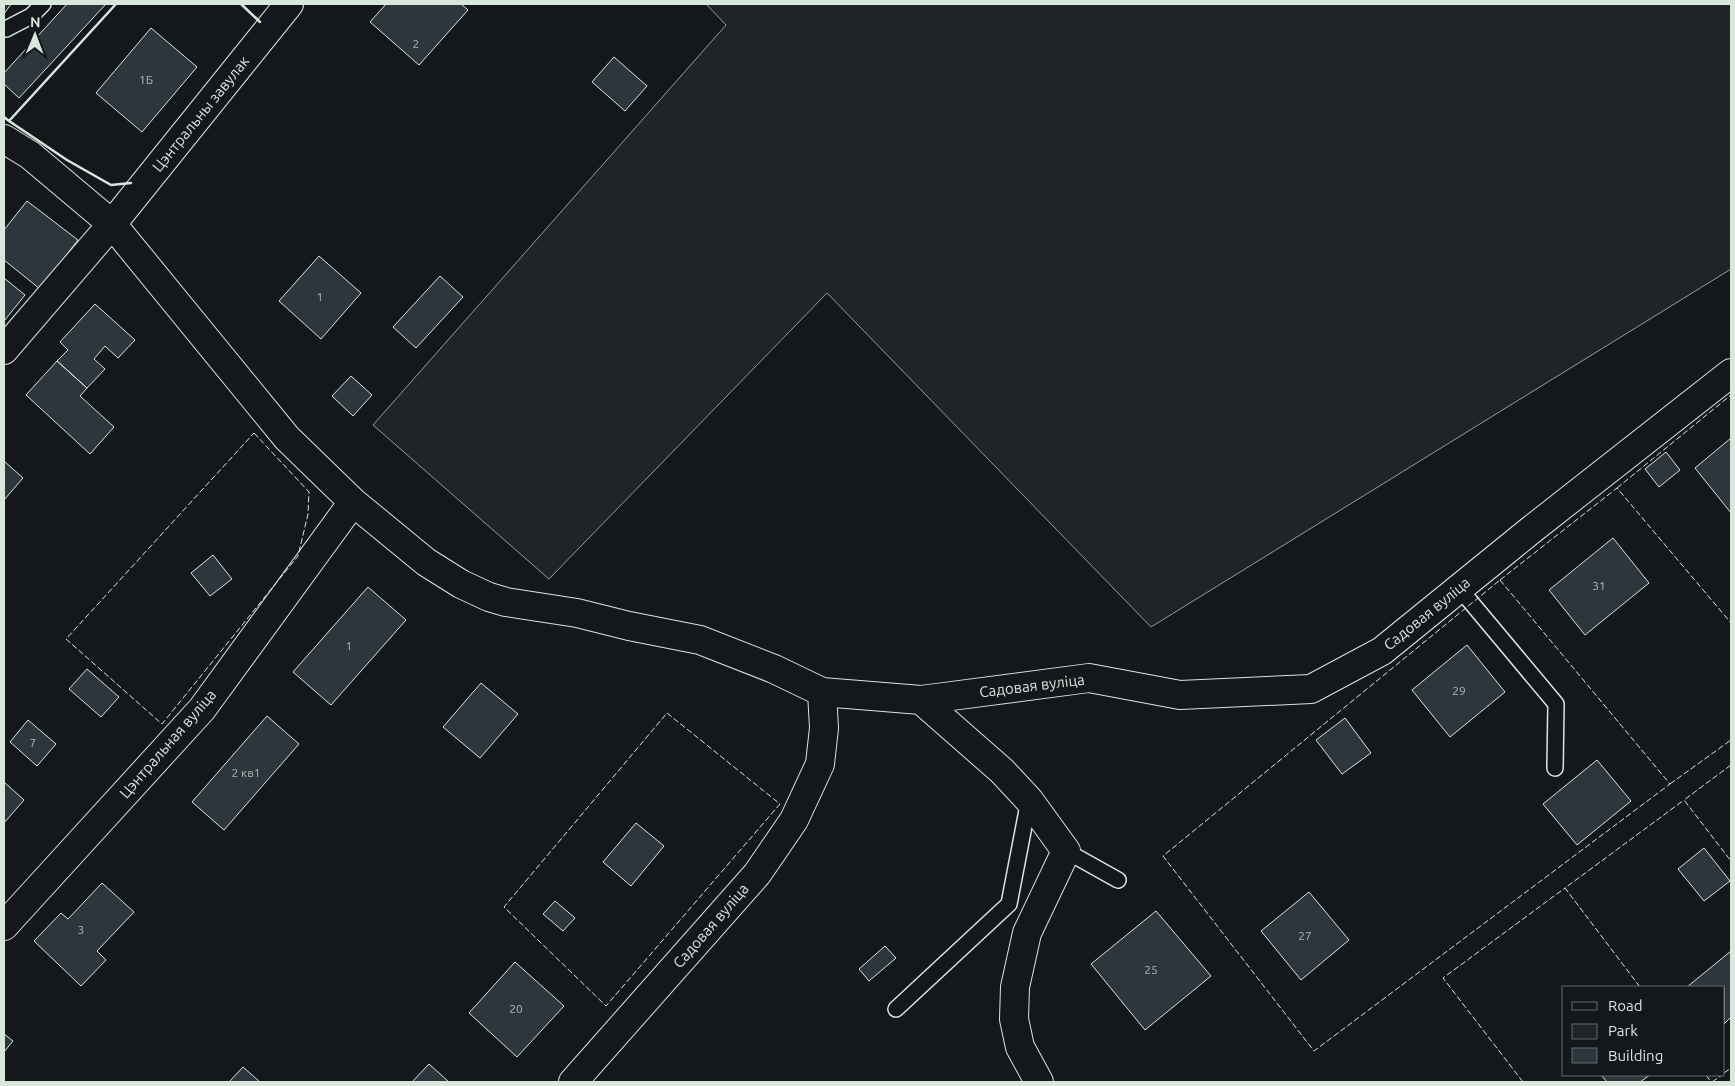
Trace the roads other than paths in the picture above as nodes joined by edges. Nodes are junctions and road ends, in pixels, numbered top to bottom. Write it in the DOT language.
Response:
graph roads {
  1 [pos="43,4"];
  2 [pos="289,4"];
  3 [pos="4,29"];
  4 [pos="4,140"];
  5 [pos="112,224"];
  6 [pos="4,350"];
  7 [pos="1731,373"];
  8 [pos="353,502"];
  9 [pos="1459,588"];
  10 [pos="822,692"];
  11 [pos="922,700"];
  12 [pos="1555,768"];
  13 [pos="1029,800"];
  14 [pos="1066,851"];
  15 [pos="1118,880"];
  16 [pos="4,926"];
  17 [pos="896,1009"];
  18 [pos="573,1082"];
  19 [pos="1039,1082"];
  1 -- 3 [label="lane"];
  2 -- 5 [label="street, Цэнтральны завулак"];
  4 -- 5 [label="street"];
  5 -- 6 [label="street, Цэнтральны завулак"];
  5 -- 8 [label="street"];
  7 -- 9 [label="street, Садовая вуліца"];
  8 -- 10 [label="street"];
  8 -- 16 [label="street, Цэнтральная вуліца"];
  9 -- 11 [label="street, Садовая вуліца"];
  9 -- 12 [label="lane"];
  10 -- 11 [label="street, Садовая вуліца"];
  10 -- 18 [label="street, Садовая вуліца"];
  11 -- 13 [label="street"];
  13 -- 14 [label="street"];
  13 -- 17 [label="lane"];
  14 -- 15 [label="lane"];
  14 -- 19 [label="street"];
}
